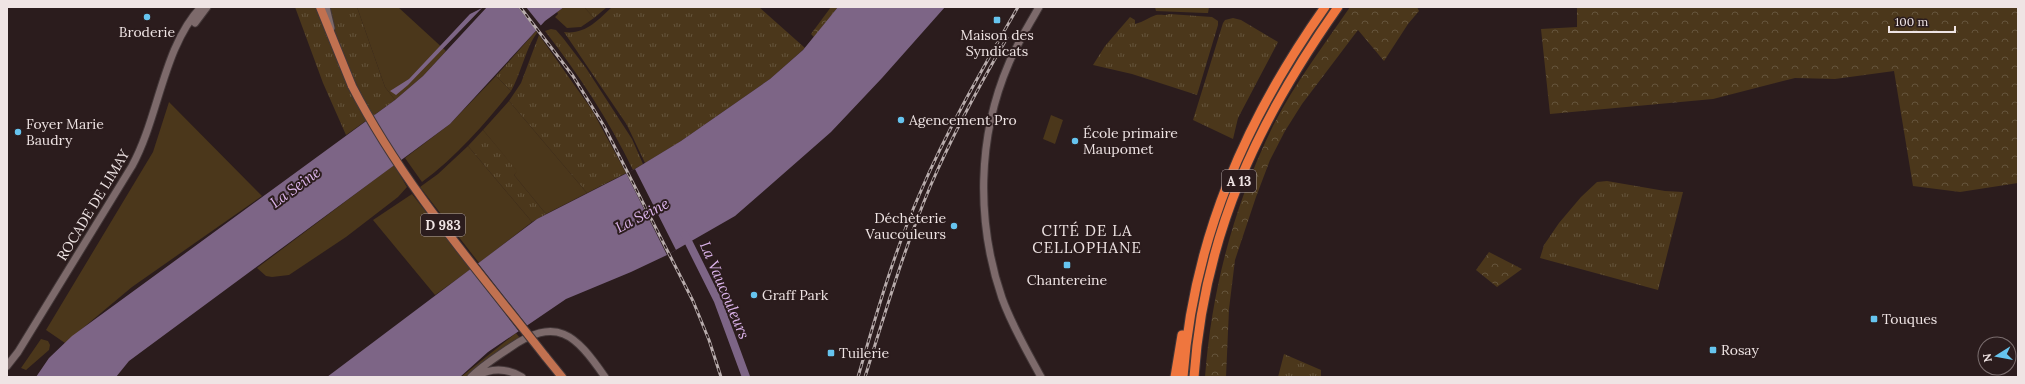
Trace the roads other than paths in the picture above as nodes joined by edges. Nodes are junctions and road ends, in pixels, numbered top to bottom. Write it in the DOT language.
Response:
graph roads {
  1 [pos="201,7"];
  2 [pos="207,7"];
  3 [pos="320,7"];
  4 [pos="326,7"];
  5 [pos="1039,7"];
  6 [pos="1325,7"];
  7 [pos="1338,7"];
  8 [pos="1022,39"];
  9 [pos="178,45"];
  10 [pos="336,50"];
  11 [pos="1194,294"];
  12 [pos="7,366"];
  13 [pos="472,377"];
  14 [pos="522,377"];
  15 [pos="562,377"];
  16 [pos="605,377"];
  17 [pos="1041,377"];
  18 [pos="1046,377"];
  19 [pos="1175,377"];
  20 [pos="1184,377"];
  21 [pos="1194,377"];
  1 -- 9 [label="main road, ROCADE DE LIMAY"];
  2 -- 9 [label="main road, ROCADE DE LIMAY"];
  3 -- 10 [label="main road, D 983"];
  4 -- 10 [label="main road"];
  5 -- 8 [label="main road"];
  6 -- 11 [label="highway, A 13"];
  7 -- 21 [label="highway, A 13"];
  8 -- 17 [label="main road"];
  8 -- 18 [label="main road"];
  9 -- 12 [label="main road, ROCADE DE LIMAY"];
  10 -- 15 [label="main road, D 983, bridge"];
  11 -- 19 [label="highway"];
  11 -- 20 [label="highway, A 13"];
  13 -- 14 [label="main road"];
  13 -- 16 [label="main road"];
}
